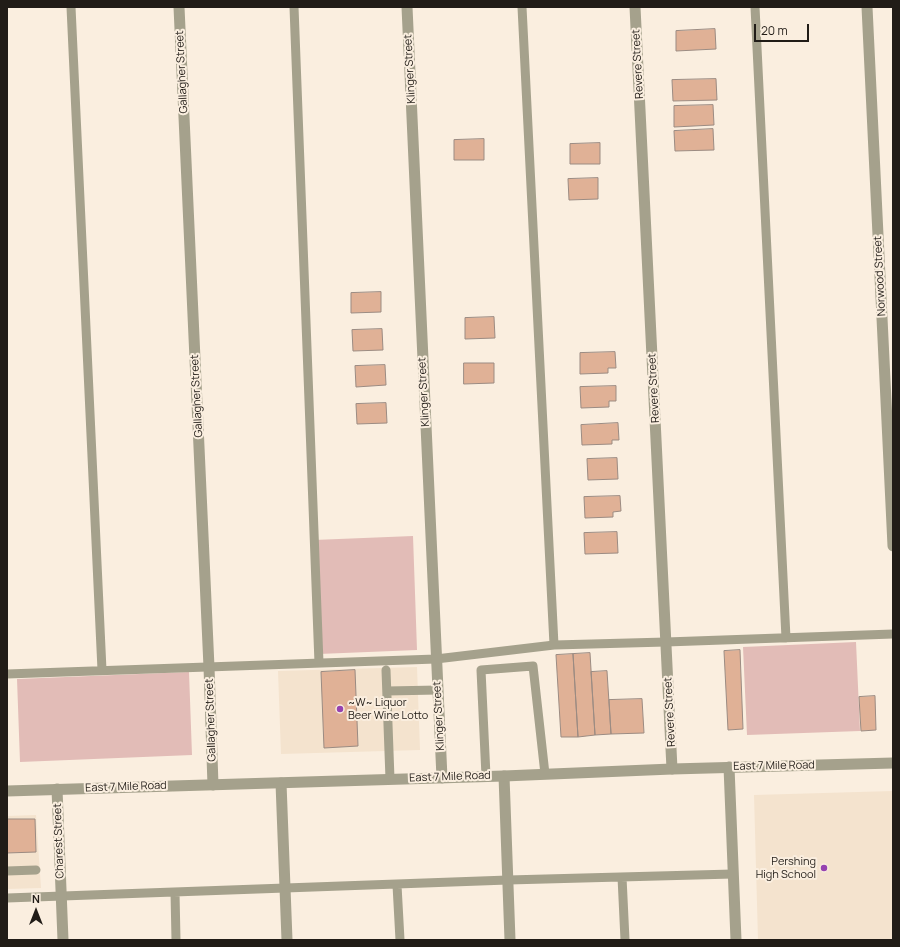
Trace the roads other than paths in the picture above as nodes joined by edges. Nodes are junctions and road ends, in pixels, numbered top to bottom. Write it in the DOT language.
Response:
graph roads {
  1 [pos="71,7"];
  2 [pos="179,7"];
  3 [pos="294,7"];
  4 [pos="407,7"];
  5 [pos="522,7"];
  6 [pos="635,7"];
  7 [pos="755,7"];
  8 [pos="867,7"];
  9 [pos="893,546"];
  10 [pos="893,634"];
  11 [pos="786,638"];
  12 [pos="666,642"];
  13 [pos="554,645"];
  14 [pos="436,659"];
  15 [pos="319,663"];
  16 [pos="209,667"];
  17 [pos="102,670"];
  18 [pos="386,670"];
  19 [pos="7,674"];
  20 [pos="438,690"];
  21 [pos="387,691"];
  22 [pos="893,763"];
  23 [pos="729,767"];
  24 [pos="672,769"];
  25 [pos="545,774"];
  26 [pos="486,776"];
  27 [pos="504,776"];
  28 [pos="442,778"];
  29 [pos="390,779"];
  30 [pos="281,783"];
  31 [pos="213,785"];
  32 [pos="57,789"];
  33 [pos="7,791"];
  34 [pos="36,870"];
  35 [pos="7,871"];
  36 [pos="733,874"];
  37 [pos="622,877"];
  38 [pos="508,880"];
  39 [pos="397,884"];
  40 [pos="285,888"];
  41 [pos="175,892"];
  42 [pos="61,896"];
  43 [pos="7,898"];
  44 [pos="63,940"];
  45 [pos="176,940"];
  46 [pos="287,940"];
  47 [pos="400,940"];
  48 [pos="510,940"];
  49 [pos="625,940"];
  50 [pos="736,940"];
  1 -- 17 [label="lane"];
  2 -- 16 [label="street, Gallagher Street"];
  3 -- 15 [label="lane"];
  4 -- 14 [label="street, Klinger Street"];
  5 -- 13 [label="lane"];
  6 -- 12 [label="street, Revere Street"];
  7 -- 11 [label="lane"];
  8 -- 9 [label="street, Norwood Street"];
  10 -- 11 [label="lane"];
  11 -- 12 [label="lane"];
  12 -- 13 [label="lane"];
  12 -- 24 [label="street, Revere Street"];
  13 -- 14 [label="lane"];
  14 -- 15 [label="lane"];
  14 -- 20 [label="street, Klinger Street"];
  15 -- 16 [label="lane"];
  16 -- 17 [label="lane"];
  16 -- 31 [label="street, Gallagher Street"];
  17 -- 19 [label="lane"];
  18 -- 21 [label="lane"];
  20 -- 21 [label="lane"];
  20 -- 28 [label="street, Klinger Street"];
  21 -- 29 [label="lane"];
  22 -- 23 [label="street, East 7 Mile Road"];
  23 -- 24 [label="street, East 7 Mile Road"];
  23 -- 36 [label="street"];
  24 -- 25 [label="street, East 7 Mile Road"];
  25 -- 26 [label="lane"];
  25 -- 27 [label="street, East 7 Mile Road"];
  26 -- 27 [label="street, East 7 Mile Road"];
  26 -- 28 [label="street, East 7 Mile Road"];
  27 -- 38 [label="street"];
  28 -- 29 [label="street, East 7 Mile Road"];
  29 -- 30 [label="street, East 7 Mile Road"];
  30 -- 31 [label="street, East 7 Mile Road"];
  30 -- 40 [label="street"];
  31 -- 32 [label="street, East 7 Mile Road"];
  32 -- 33 [label="street, East 7 Mile Road"];
  32 -- 42 [label="street, Charest Street"];
  34 -- 35 [label="lane"];
  36 -- 37 [label="lane"];
  36 -- 50 [label="street"];
  37 -- 38 [label="lane"];
  37 -- 49 [label="lane"];
  38 -- 39 [label="lane"];
  38 -- 48 [label="street"];
  39 -- 40 [label="lane"];
  39 -- 47 [label="lane"];
  40 -- 41 [label="lane"];
  40 -- 46 [label="street"];
  41 -- 42 [label="lane"];
  41 -- 45 [label="lane"];
  42 -- 43 [label="lane"];
  42 -- 44 [label="street, Charest Street"];
}
